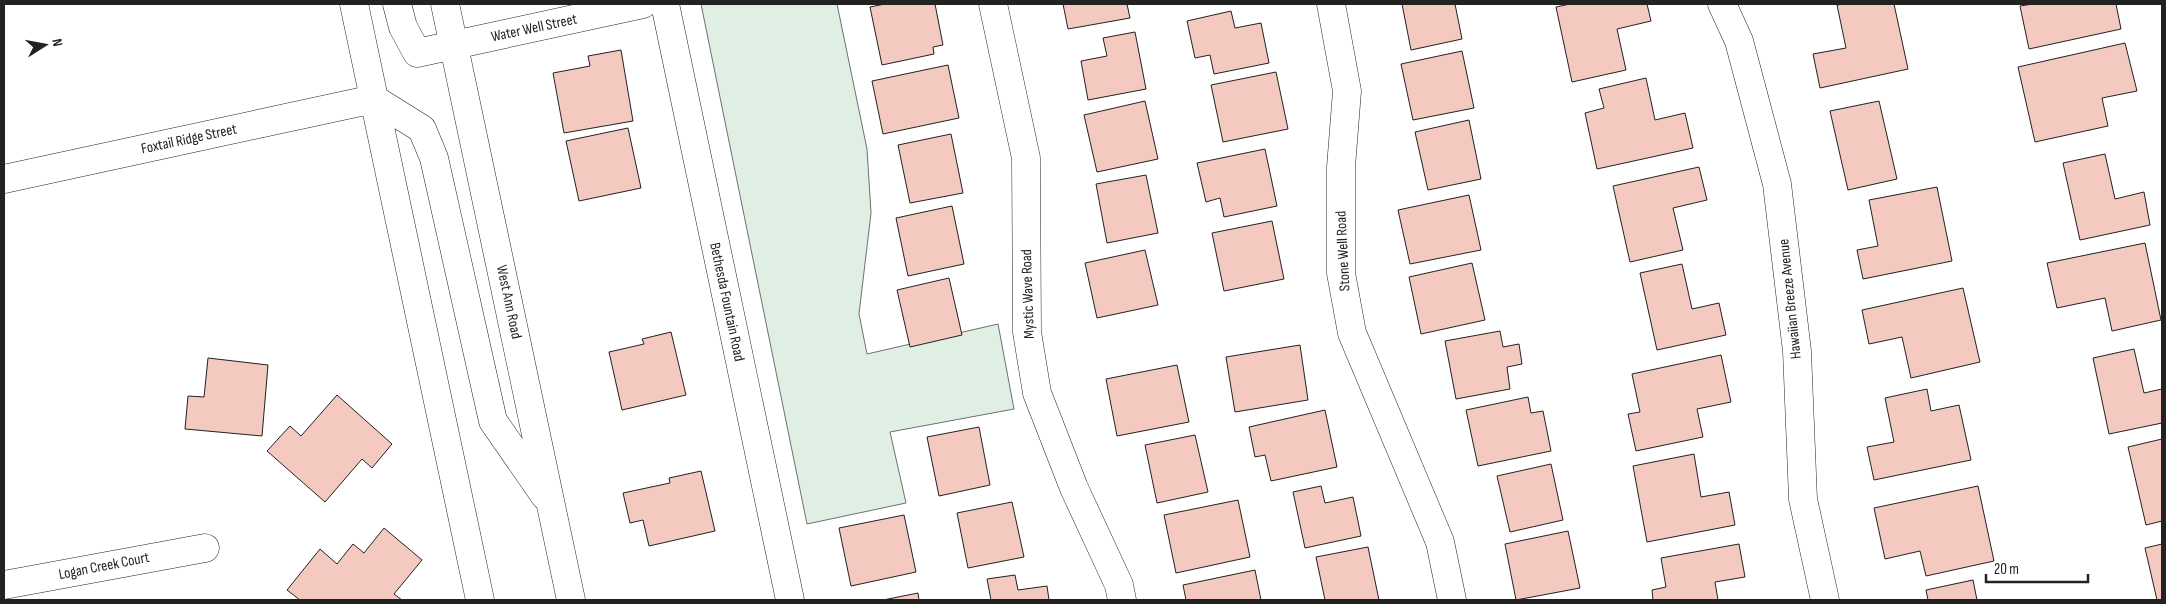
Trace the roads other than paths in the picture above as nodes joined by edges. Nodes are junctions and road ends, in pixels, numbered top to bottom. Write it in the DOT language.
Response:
graph roads {
  1 [pos="354,4"];
  2 [pos="397,4"];
  3 [pos="445,4"];
  4 [pos="643,4"];
  5 [pos="664,4"];
  6 [pos="993,4"];
  7 [pos="1332,4"];
  8 [pos="1722,4"];
  9 [pos="454,45"];
  10 [pos="374,99"];
  11 [pos="4,179"];
  12 [pos="552,505"];
  13 [pos="205,548"];
  14 [pos="4,585"];
  15 [pos="480,600"];
  16 [pos="571,600"];
  17 [pos="790,600"];
  18 [pos="1122,600"];
  19 [pos="1452,600"];
  20 [pos="1824,600"];
  1 -- 10 [label="street"];
  2 -- 9 [label="street, Water Well Street"];
  3 -- 9 [label="street, West Ann Road"];
  4 -- 9 [label="street, Water Well Street"];
  5 -- 17 [label="street, Bethesda Fountain Road"];
  6 -- 18 [label="street, Mystic Wave Road"];
  7 -- 19 [label="street, Stone Well Road"];
  8 -- 20 [label="street, Hawaiian Breeze Avenue"];
  9 -- 12 [label="street, West Ann Road"];
  10 -- 11 [label="street, Foxtail Ridge Street"];
  10 -- 12 [label="street"];
  10 -- 15 [label="street"];
  12 -- 16 [label="street, West Ann Road"];
  13 -- 14 [label="street, Logan Creek Court"];
}
